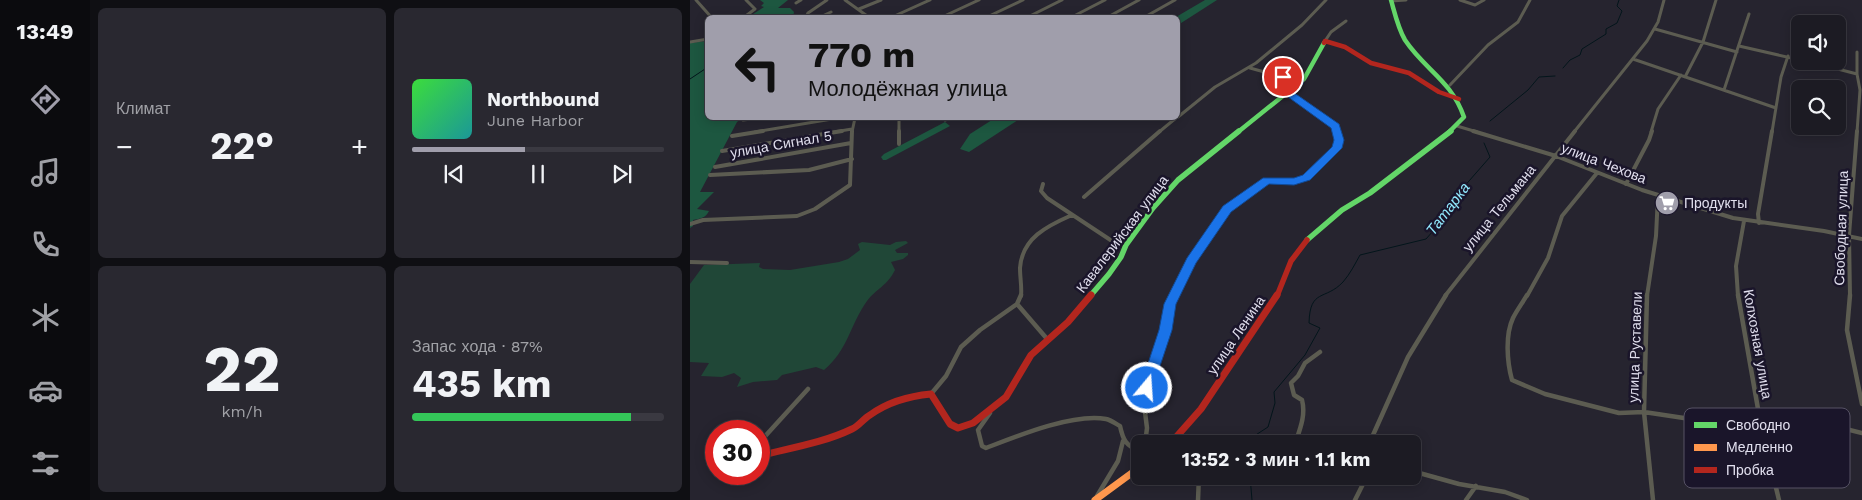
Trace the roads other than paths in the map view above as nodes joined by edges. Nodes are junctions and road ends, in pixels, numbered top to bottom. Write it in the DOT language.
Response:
graph roads {
  1 [pos="697,0"];
  2 [pos="755,0"];
  3 [pos="801,0"];
  4 [pos="828,0"];
  5 [pos="845,0"];
  6 [pos="881,0"];
  7 [pos="930,0"];
  8 [pos="979,0"];
  9 [pos="1022,0"];
  10 [pos="1062,0"];
  11 [pos="1105,0"];
  12 [pos="1139,0"];
  13 [pos="1175,0"];
  14 [pos="1326,0"];
  15 [pos="1406,0"];
  16 [pos="1460,0"];
  17 [pos="1484,0"];
  18 [pos="1530,0"];
  19 [pos="1664,0"];
  20 [pos="1716,0"];
  21 [pos="747,1"];
  22 [pos="1391,1"];
  23 [pos="690,3"];
  24 [pos="796,3"];
  25 [pos="859,10"];
  26 [pos="831,12"];
  27 [pos="1749,14"];
  28 [pos="710,15"];
  29 [pos="747,15"];
  30 [pos="807,15"];
  31 [pos="824,15"];
  32 [pos="866,15"];
  33 [pos="897,15"];
  34 [pos="946,15"];
  35 [pos="991,15"];
  36 [pos="1032,15"];
  37 [pos="1076,15"];
  38 [pos="1112,15"];
  39 [pos="1148,15"];
  40 [pos="1346,22"];
  41 [pos="1655,29"];
  42 [pos="705,40"];
  43 [pos="1325,40"];
  44 [pos="690,42"];
  45 [pos="1703,42"];
  46 [pos="1739,46"];
  47 [pos="1737,52"];
  48 [pos="1857,52"];
  49 [pos="1788,56"];
  50 [pos="1791,57"];
  51 [pos="1634,59"];
  52 [pos="1250,68"];
  53 [pos="1842,70"];
  54 [pos="1857,74"];
  55 [pos="1683,76"];
  56 [pos="1300,82"];
  57 [pos="1450,85"];
  58 [pos="1724,90"];
  59 [pos="1288,92"];
  60 [pos="1459,99"];
  61 [pos="1776,108"];
  62 [pos="1180,115"];
  63 [pos="826,120"];
  64 [pos="854,120"];
  65 [pos="899,120"];
  66 [pos="1173,120"];
  67 [pos="1457,126"];
  68 [pos="852,128"];
  69 [pos="732,136"];
  70 [pos="851,143"];
  71 [pos="899,144"];
  72 [pos="722,152"];
  73 [pos="1556,156"];
  74 [pos="852,159"];
  75 [pos="715,167"];
  76 [pos="1597,173"];
  77 [pos="710,175"];
  78 [pos="1043,184"];
  79 [pos="1626,184"];
  80 [pos="1658,195"];
  81 [pos="1084,197"];
  82 [pos="1072,215"];
  83 [pos="1744,221"];
  84 [pos="1759,223"];
  85 [pos="690,224"];
  86 [pos="1849,235"];
  87 [pos="1862,238"];
  88 [pos="1126,245"];
  89 [pos="690,262"];
  90 [pos="727,263"];
  91 [pos="1017,304"];
  92 [pos="1048,340"];
  93 [pos="1320,352"];
  94 [pos="808,389"];
  95 [pos="930,394"];
  96 [pos="1862,404"];
  97 [pos="995,407"];
  98 [pos="1758,408"];
  99 [pos="1644,412"];
  100 [pos="1684,418"];
  101 [pos="770,431"];
  102 [pos="1146,435"];
  103 [pos="1180,435"];
  104 [pos="1298,435"];
  105 [pos="1373,435"];
  106 [pos="1123,441"];
  107 [pos="1131,448"];
  108 [pos="770,453"];
  109 [pos="1421,473"];
  110 [pos="1131,474"];
  111 [pos="1199,485"];
  112 [pos="1363,485"];
  113 [pos="1476,486"];
  114 [pos="1095,500"];
  115 [pos="1198,500"];
  116 [pos="1355,500"];
  117 [pos="1466,500"];
  118 [pos="1527,500"];
  119 [pos="1653,500"];
  1 -- 23 [label="street"];
  1 -- 28 [label="street"];
  2 -- 21 [label="street"];
  3 -- 24 [label="street"];
  4 -- 30 [label="street"];
  5 -- 25 [label="street"];
  6 -- 25 [label="street"];
  7 -- 33 [label="street"];
  8 -- 34 [label="street"];
  9 -- 35 [label="street"];
  10 -- 36 [label="street"];
  11 -- 37 [label="street"];
  12 -- 38 [label="street"];
  13 -- 39 [label="street"];
  14 -- 52 [label="street"];
  15 -- 22 [label="street"];
  16 -- 17 [label="street"];
  18 -- 57 [label="street"];
  19 -- 41 [label="street, улица Тельмана"];
  20 -- 45 [label="street"];
  21 -- 29 [label="street"];
  22 -- 57 [label="street"];
  25 -- 32 [label="street"];
  26 -- 31 [label="street"];
  27 -- 46 [label="street"];
  40 -- 43 [label="street"];
  41 -- 45 [label="street"];
  41 -- 51 [label="street, улица Тельмана"];
  42 -- 44 [label="street"];
  43 -- 56 [label="street, Кавалерийская улица"];
  43 -- 60 [label="street"];
  45 -- 47 [label="street"];
  45 -- 55 [label="street"];
  46 -- 47 [label="street"];
  46 -- 49 [label="street"];
  47 -- 58 [label="street"];
  48 -- 54 [label="street, Свободная улица"];
  49 -- 50 [label="street"];
  49 -- 61 [label="street"];
  51 -- 55 [label="street"];
  51 -- 73 [label="street, улица Тельмана"];
  52 -- 56 [label="street"];
  52 -- 62 [label="street"];
  53 -- 54 [label="street"];
  54 -- 86 [label="street, Свободная улица"];
  55 -- 58 [label="street"];
  55 -- 79 [label="street"];
  56 -- 59 [label="street, Кавалерийская улица"];
  57 -- 60 [label="street"];
  58 -- 61 [label="street"];
  59 -- 88 [label="street, Кавалерийская улица"];
  59 -- 102 [label="street"];
  60 -- 67 [label="street"];
  61 -- 84 [label="street"];
  63 -- 69 [label="street"];
  64 -- 68 [label="street"];
  65 -- 71 [label="street"];
  66 -- 81 [label="street"];
  67 -- 73 [label="street, улица Чехова"];
  67 -- 103 [label="street, улица Ленина"];
  68 -- 70 [label="street"];
  68 -- 72 [label="street"];
  70 -- 74 [label="street"];
  70 -- 75 [label="street, улица Сигнал 5"];
  73 -- 76 [label="street, улица Чехова"];
  73 -- 105 [label="street, улица Тельмана"];
  74 -- 77 [label="street"];
  74 -- 85 [label="street"];
  76 -- 79 [label="street, улица Чехова"];
  76 -- 99 [label="street"];
  78 -- 82 [label="street"];
  79 -- 80 [label="street, улица Чехова"];
  80 -- 83 [label="street, улица Чехова"];
  80 -- 99 [label="street, улица Руставели"];
  82 -- 88 [label="street"];
  82 -- 91 [label="street"];
  83 -- 84 [label="street, улица Чехова"];
  83 -- 98 [label="street, Колхозная улица"];
  84 -- 86 [label="street, улица Чехова"];
  86 -- 87 [label="street, улица Чехова"];
  86 -- 96 [label="street, Свободная улица"];
  88 -- 92 [label="street, Кавалерийская улица"];
  89 -- 90 [label="street"];
  91 -- 92 [label="street"];
  91 -- 95 [label="street"];
  92 -- 97 [label="street, Кавалерийская улица"];
  93 -- 104 [label="street"];
  94 -- 101 [label="street"];
  95 -- 97 [label="street, Кавалерийская улица"];
  95 -- 108 [label="street"];
  97 -- 106 [label="street"];
  99 -- 100 [label="street"];
  99 -- 119 [label="street, улица Руставели"];
  106 -- 107 [label="street"];
  106 -- 114 [label="street"];
  109 -- 113 [label="street"];
  110 -- 114 [label="street"];
  111 -- 115 [label="street"];
  112 -- 116 [label="street"];
  113 -- 117 [label="street"];
  113 -- 118 [label="street"];
}
